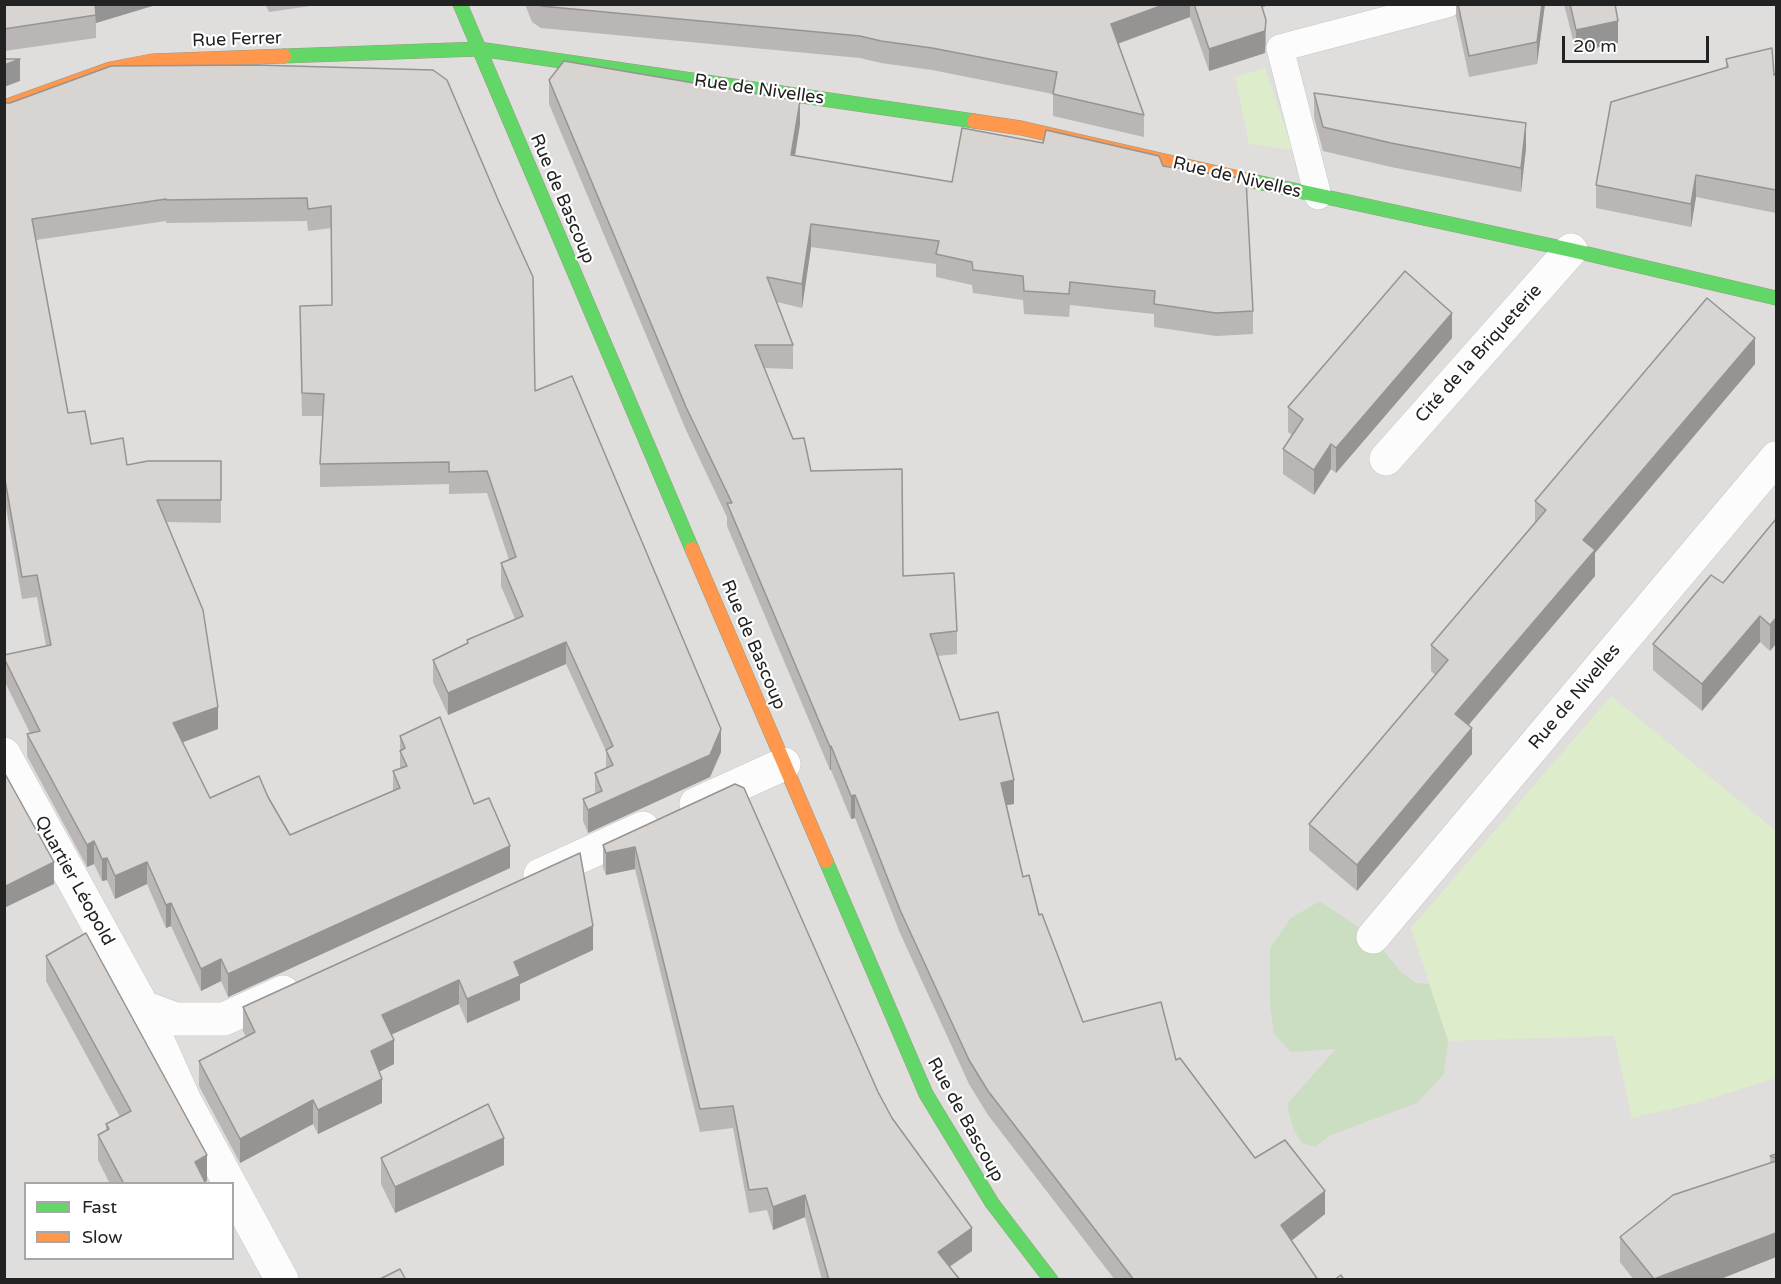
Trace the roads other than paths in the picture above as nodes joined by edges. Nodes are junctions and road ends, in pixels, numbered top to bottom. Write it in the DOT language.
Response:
graph roads {
  1 [pos="460,4"];
  2 [pos="1447,4"];
  3 [pos="479,49"];
  4 [pos="4,107"];
  5 [pos="1318,196"];
  6 [pos="1571,250"];
  7 [pos="1776,298"];
  8 [pos="1776,458"];
  9 [pos="1386,459"];
  10 [pos="4,754"];
  11 [pos="784,764"];
  12 [pos="515,886"];
  13 [pos="1373,937"];
  14 [pos="310,979"];
  15 [pos="143,1007"];
  16 [pos="229,1182"];
  17 [pos="234,1192"];
  18 [pos="282,1280"];
  19 [pos="1051,1280"];
  1 -- 3 [label="street, Rue de Bascoup"];
  2 -- 5 [label="lane"];
  3 -- 4 [label="street, Rue Ferrer"];
  3 -- 5 [label="street, Rue de Nivelles"];
  3 -- 11 [label="street, Rue de Bascoup"];
  5 -- 6 [label="street, Rue de Nivelles"];
  6 -- 7 [label="street, Rue de Nivelles"];
  6 -- 9 [label="street, Cité de la Briqueterie"];
  8 -- 13 [label="street, Rue de Nivelles"];
  10 -- 15 [label="street, Quartier Léopold"];
  11 -- 12 [label="street"];
  11 -- 19 [label="street, Rue de Bascoup"];
  14 -- 15 [label="street"];
  15 -- 16 [label="street, Quartier Léopold"];
  17 -- 18 [label="street"];
}
